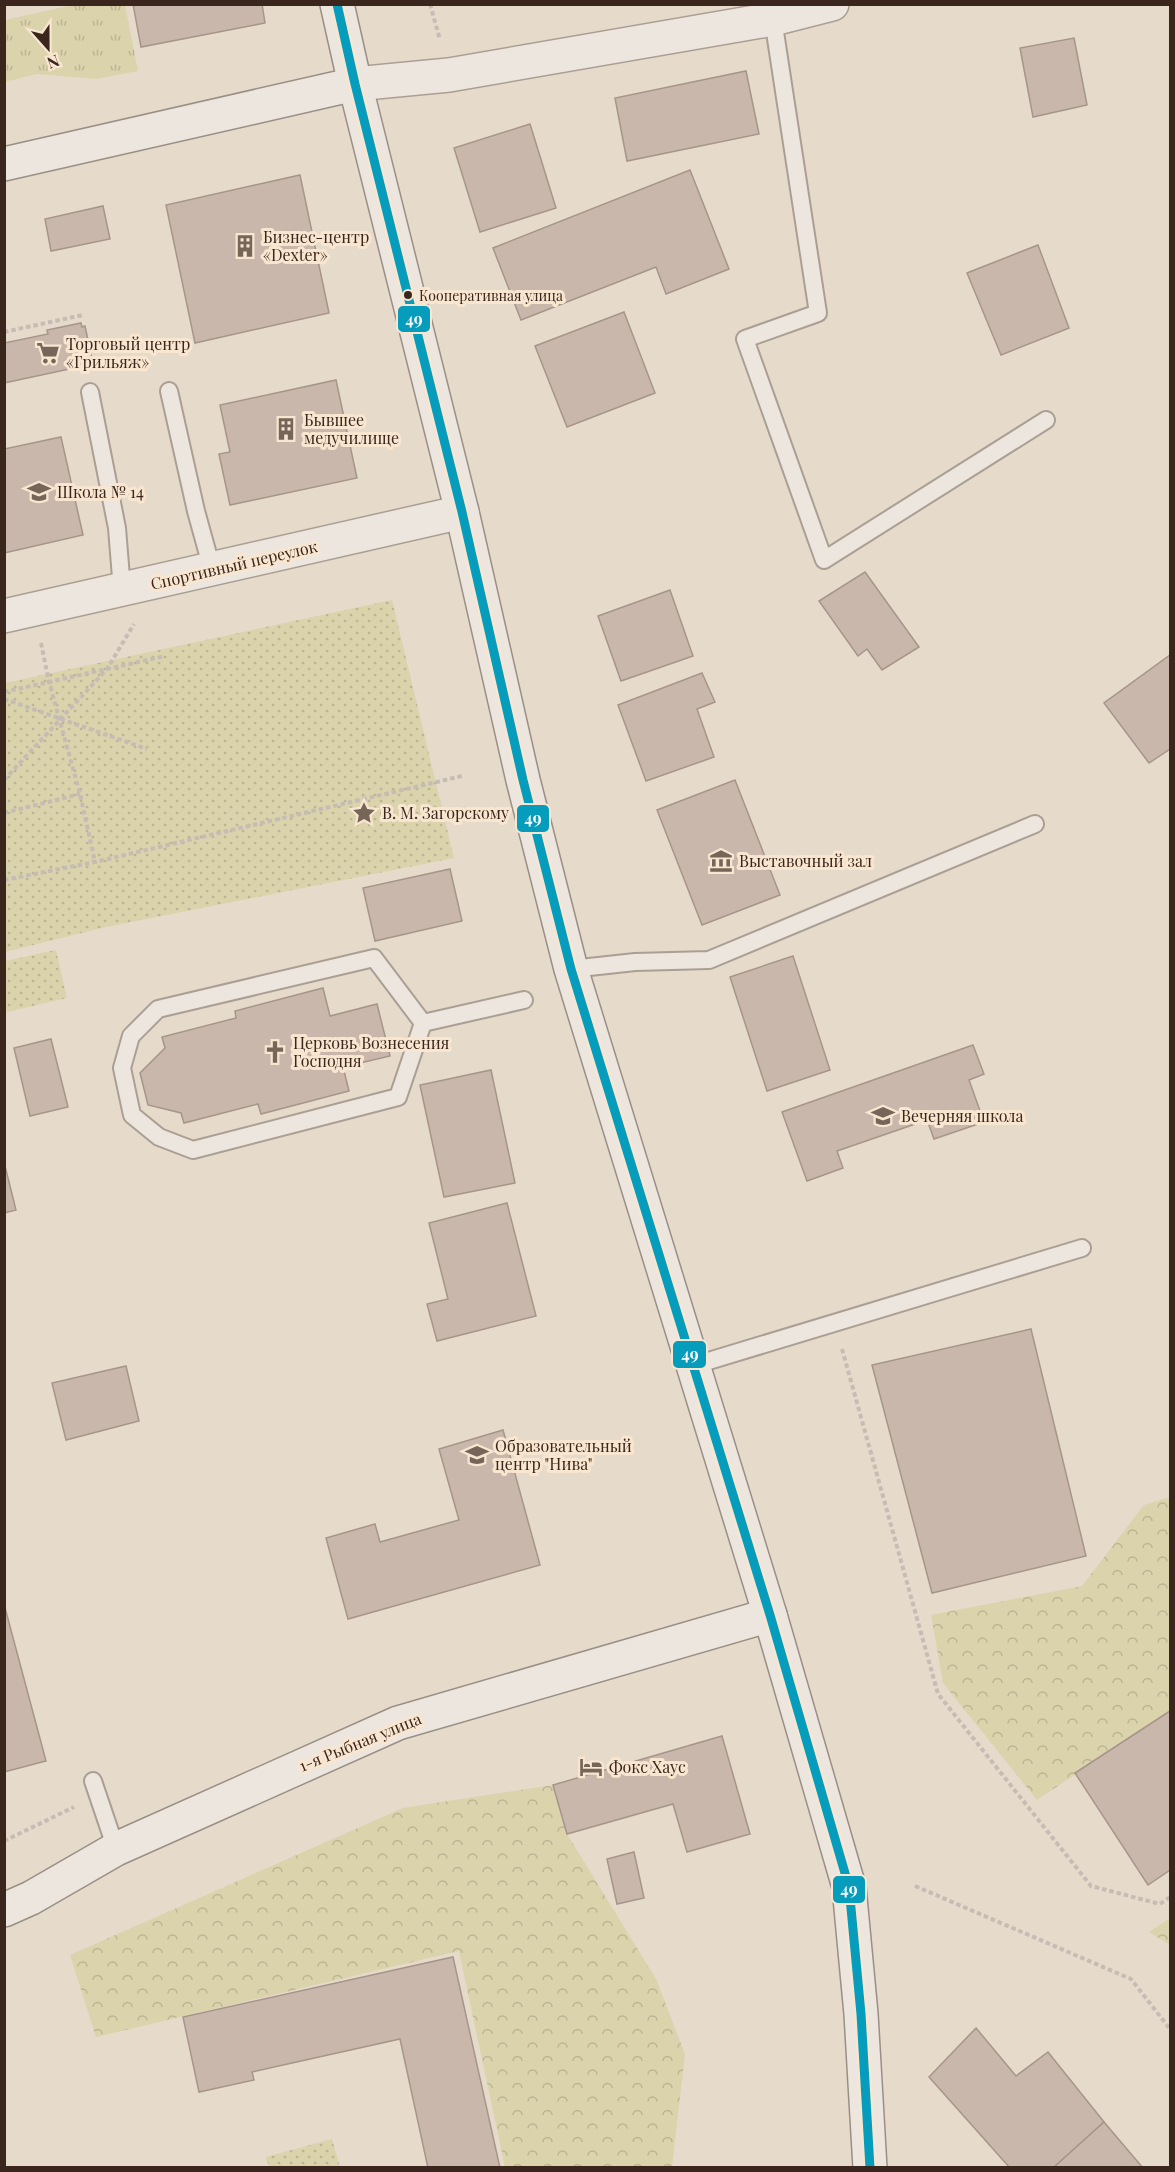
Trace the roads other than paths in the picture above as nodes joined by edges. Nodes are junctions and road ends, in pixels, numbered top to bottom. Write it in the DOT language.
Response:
graph roads {
  1 [pos="337,4"];
  2 [pos="832,4"];
  3 [pos="773,20"];
  4 [pos="355,84"];
  5 [pos="4,164"];
  6 [pos="169,391"];
  7 [pos="90,392"];
  8 [pos="1046,420"];
  9 [pos="462,512"];
  10 [pos="212,569"];
  11 [pos="122,590"];
  12 [pos="19,613"];
  13 [pos="1035,824"];
  14 [pos="571,969"];
  15 [pos="524,1000"];
  16 [pos="423,1023"];
  17 [pos="1082,1248"];
  18 [pos="692,1366"];
  19 [pos="770,1615"];
  20 [pos="93,1781"];
  21 [pos="116,1849"];
  22 [pos="4,1910"];
  23 [pos="870,2168"];
  1 -- 4 [label="main road"];
  2 -- 3 [label="main road"];
  3 -- 4 [label="main road"];
  3 -- 8 [label="lane"];
  4 -- 5 [label="main road"];
  4 -- 9 [label="main road"];
  6 -- 10 [label="lane"];
  7 -- 11 [label="lane"];
  9 -- 10 [label="main road, Спортивный переулок"];
  9 -- 14 [label="main road"];
  10 -- 11 [label="main road, Спортивный переулок"];
  11 -- 12 [label="main road, Спортивный переулок"];
  13 -- 14 [label="lane"];
  14 -- 18 [label="main road"];
  15 -- 16 [label="lane"];
  16 -- 16 [label="lane"];
  17 -- 18 [label="lane"];
  18 -- 19 [label="main road"];
  19 -- 21 [label="main road, 1-я Рыбная улица"];
  19 -- 23 [label="main road"];
  20 -- 21 [label="lane"];
  21 -- 22 [label="main road, 1-я Рыбная улица"];
}
